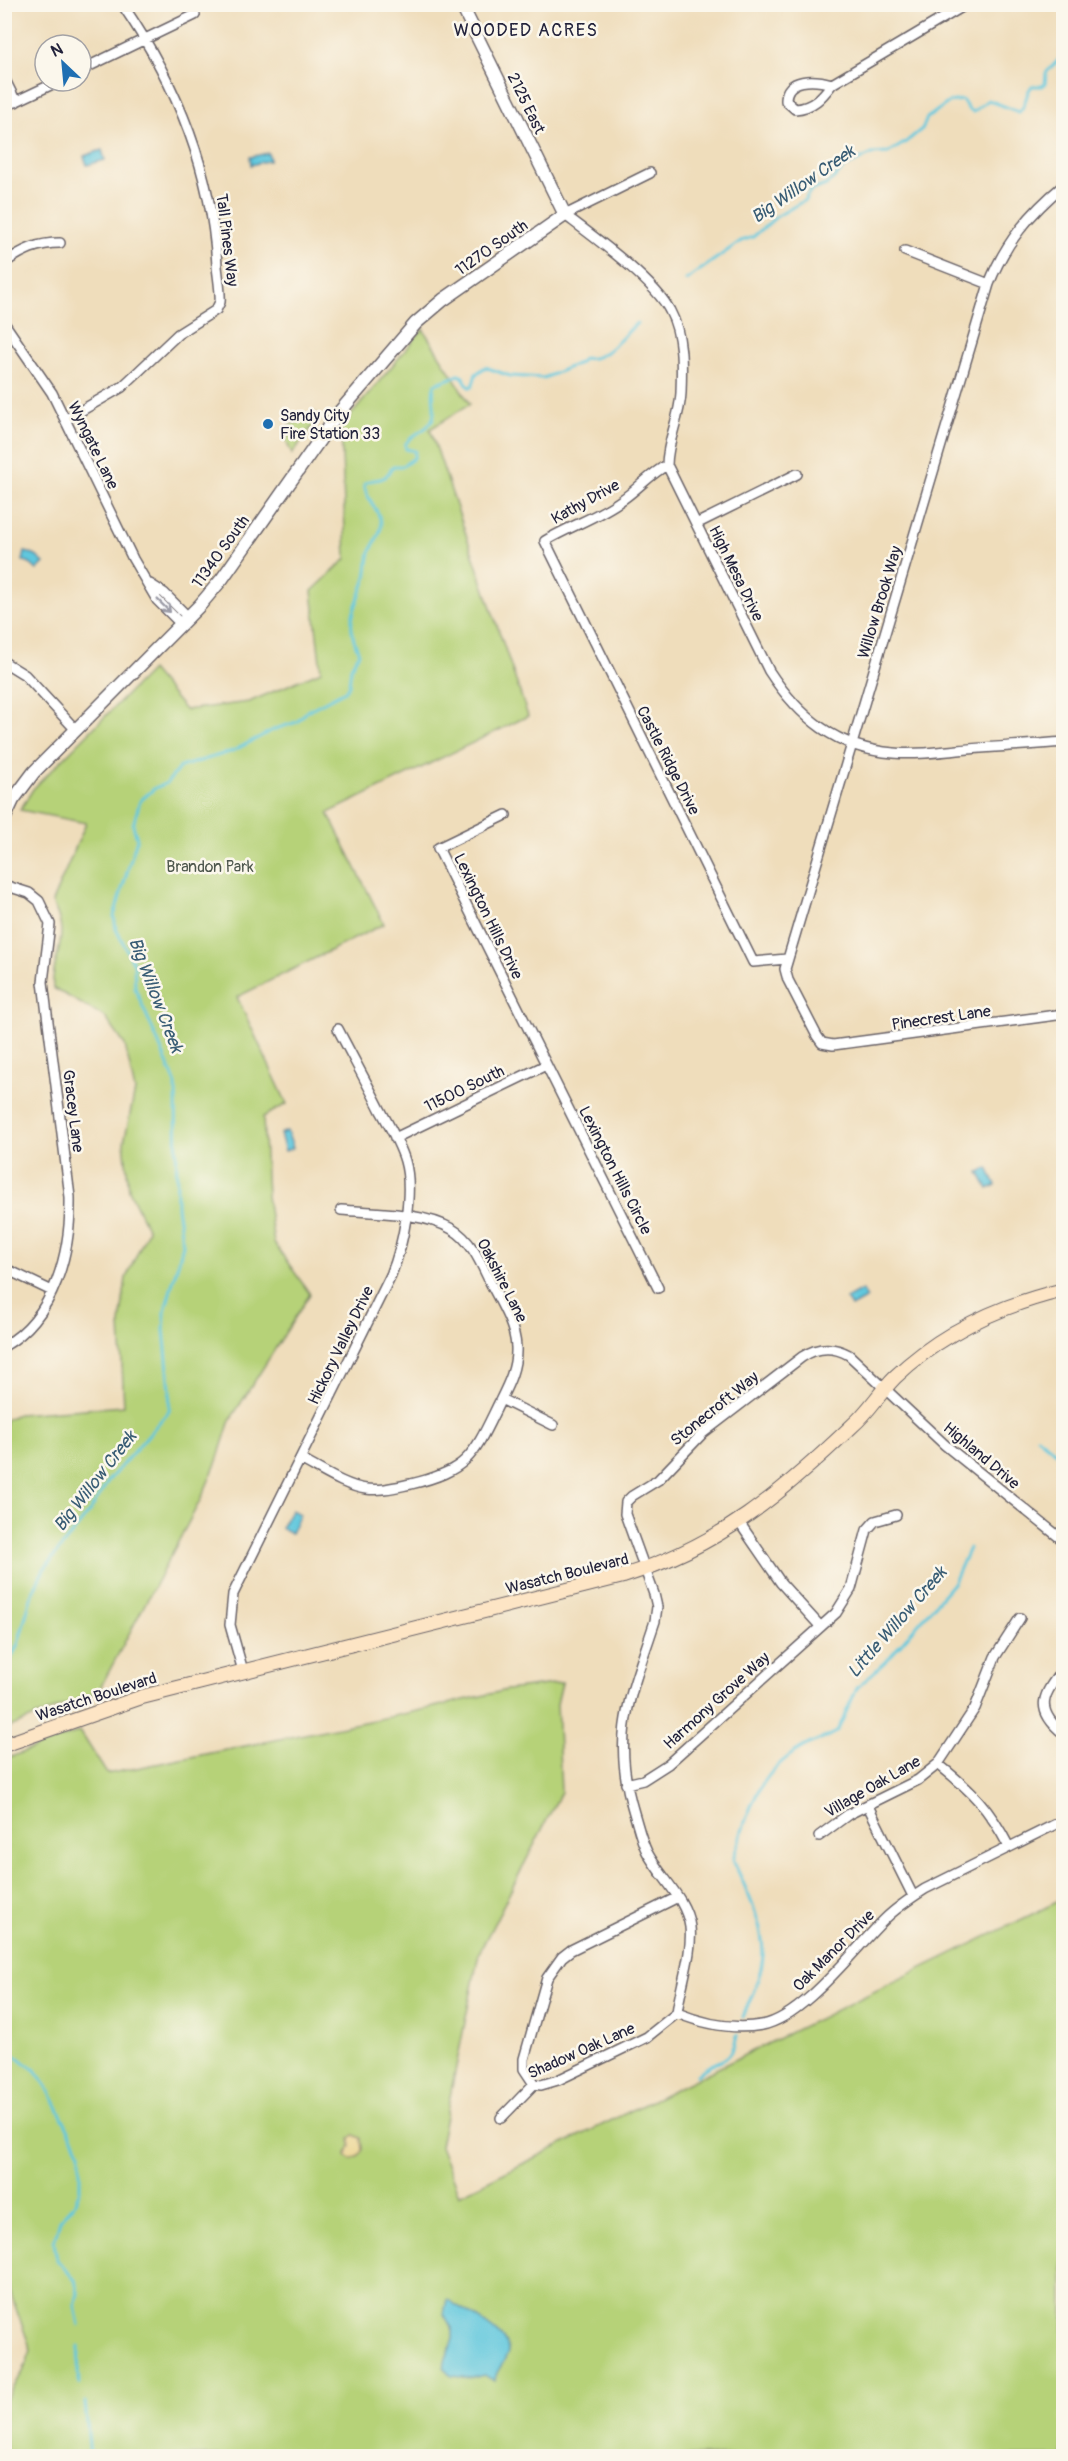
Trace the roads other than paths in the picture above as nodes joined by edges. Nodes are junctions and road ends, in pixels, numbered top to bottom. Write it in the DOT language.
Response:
graph roads {
  1 [pos="122,4"];
  2 [pos="461,4"];
  3 [pos="967,4"];
  4 [pos="195,15"];
  5 [pos="146,38"];
  6 [pos="93,64"];
  7 [pos="4,78"];
  8 [pos="832,84"];
  9 [pos="34,93"];
  10 [pos="16,102"];
  11 [pos="4,107"];
  12 [pos="650,172"];
  13 [pos="1064,184"];
  14 [pos="566,215"];
  15 [pos="60,243"];
  16 [pos="905,251"];
  17 [pos="4,263"];
  18 [pos="989,284"];
  19 [pos="4,323"];
  20 [pos="371,375"];
  21 [pos="64,420"];
  22 [pos="667,465"];
  23 [pos="797,474"];
  24 [pos="696,524"];
  25 [pos="545,541"];
  26 [pos="186,621"];
  27 [pos="4,662"];
  28 [pos="76,730"];
  29 [pos="1064,742"];
  30 [pos="853,744"];
  31 [pos="506,815"];
  32 [pos="4,819"];
  33 [pos="4,885"];
  34 [pos="787,959"];
  35 [pos="1064,1014"];
  36 [pos="338,1029"];
  37 [pos="822,1043"];
  38 [pos="546,1065"];
  39 [pos="395,1138"];
  40 [pos="341,1210"];
  41 [pos="405,1216"];
  42 [pos="4,1268"];
  43 [pos="658,1288"];
  44 [pos="1064,1290"];
  45 [pos="52,1291"];
  46 [pos="4,1346"];
  47 [pos="884,1389"];
  48 [pos="501,1399"];
  49 [pos="553,1425"];
  50 [pos="300,1459"];
  51 [pos="896,1515"];
  52 [pos="739,1522"];
  53 [pos="1064,1541"];
  54 [pos="645,1569"];
  55 [pos="1020,1618"];
  56 [pos="820,1626"];
  57 [pos="1064,1668"];
  58 [pos="243,1671"];
  59 [pos="1064,1734"];
  60 [pos="4,1745"];
  61 [pos="938,1764"];
  62 [pos="626,1784"];
  63 [pos="868,1806"];
  64 [pos="1064,1820"];
  65 [pos="819,1836"];
  66 [pos="1009,1847"];
  67 [pos="913,1896"];
  68 [pos="678,1897"];
  69 [pos="677,2013"];
  70 [pos="534,2084"];
  71 [pos="501,2118"];
  1 -- 5 [label="street, Tall Pines Way"];
  2 -- 14 [label="street, 2125 East"];
  3 -- 8 [label="street"];
  4 -- 5 [label="street"];
  5 -- 6 [label="street"];
  5 -- 21 [label="street, Tall Pines Way"];
  7 -- 10 [label="street"];
  8 -- 8 [label="street"];
  9 -- 10 [label="street"];
  10 -- 11 [label="street"];
  12 -- 14 [label="street, 11270 South"];
  13 -- 18 [label="street, Willow Brook Way"];
  14 -- 20 [label="street, 11270 South"];
  14 -- 22 [label="street"];
  15 -- 17 [label="street"];
  16 -- 18 [label="street"];
  18 -- 30 [label="street, Willow Brook Way"];
  19 -- 21 [label="street, Wyngate Lane"];
  20 -- 26 [label="street, 11340 South"];
  21 -- 26 [label="street, Wyngate Lane"];
  22 -- 24 [label="street, High Mesa Drive"];
  22 -- 25 [label="street, Kathy Drive"];
  23 -- 24 [label="street"];
  24 -- 30 [label="street, High Mesa Drive"];
  25 -- 34 [label="street, Castle Ridge Drive"];
  26 -- 28 [label="street, 11340 South"];
  27 -- 28 [label="street"];
  28 -- 32 [label="street, 11340 South"];
  29 -- 30 [label="street, High Mesa Drive"];
  30 -- 34 [label="street, Willow Brook Way"];
  31 -- 38 [label="street, Lexington Hills Drive"];
  33 -- 45 [label="street, Gracey Lane"];
  34 -- 37 [label="street, Willow Brook Way"];
  35 -- 37 [label="street, Pinecrest Lane"];
  36 -- 39 [label="street, Hickory Valley Drive"];
  38 -- 39 [label="street, 11500 South"];
  38 -- 43 [label="street, Lexington Hills Circle"];
  39 -- 41 [label="street, Hickory Valley Drive"];
  40 -- 41 [label="street, Oakshire Lane"];
  41 -- 48 [label="street, Oakshire Lane"];
  41 -- 50 [label="street, Hickory Valley Drive"];
  42 -- 45 [label="street"];
  44 -- 47 [label="main road, Wasatch Boulevard"];
  45 -- 46 [label="street, Gracey Lane"];
  47 -- 52 [label="main road, Wasatch Boulevard"];
  47 -- 53 [label="street, Highland Drive"];
  47 -- 54 [label="street, Stonecroft Way"];
  48 -- 49 [label="street"];
  48 -- 50 [label="street, Oakshire Lane"];
  50 -- 58 [label="street, Hickory Valley Drive"];
  51 -- 56 [label="street, Harmony Grove Way"];
  52 -- 54 [label="main road, Wasatch Boulevard"];
  52 -- 56 [label="street"];
  54 -- 58 [label="main road, Wasatch Boulevard"];
  54 -- 62 [label="street"];
  55 -- 61 [label="street"];
  56 -- 62 [label="street, Harmony Grove Way"];
  57 -- 59 [label="street"];
  58 -- 60 [label="main road, Wasatch Boulevard"];
  61 -- 63 [label="street, Village Oak Lane"];
  61 -- 66 [label="street, Village Oak Lane"];
  62 -- 68 [label="street"];
  63 -- 65 [label="street, Village Oak Lane"];
  63 -- 67 [label="street"];
  64 -- 66 [label="street, Oak Manor Drive"];
  66 -- 67 [label="street, Oak Manor Drive"];
  67 -- 69 [label="street, Oak Manor Drive"];
  68 -- 69 [label="street"];
  68 -- 70 [label="street"];
  69 -- 70 [label="street, Shadow Oak Lane"];
  70 -- 71 [label="street, Shadow Oak Lane"];
}
